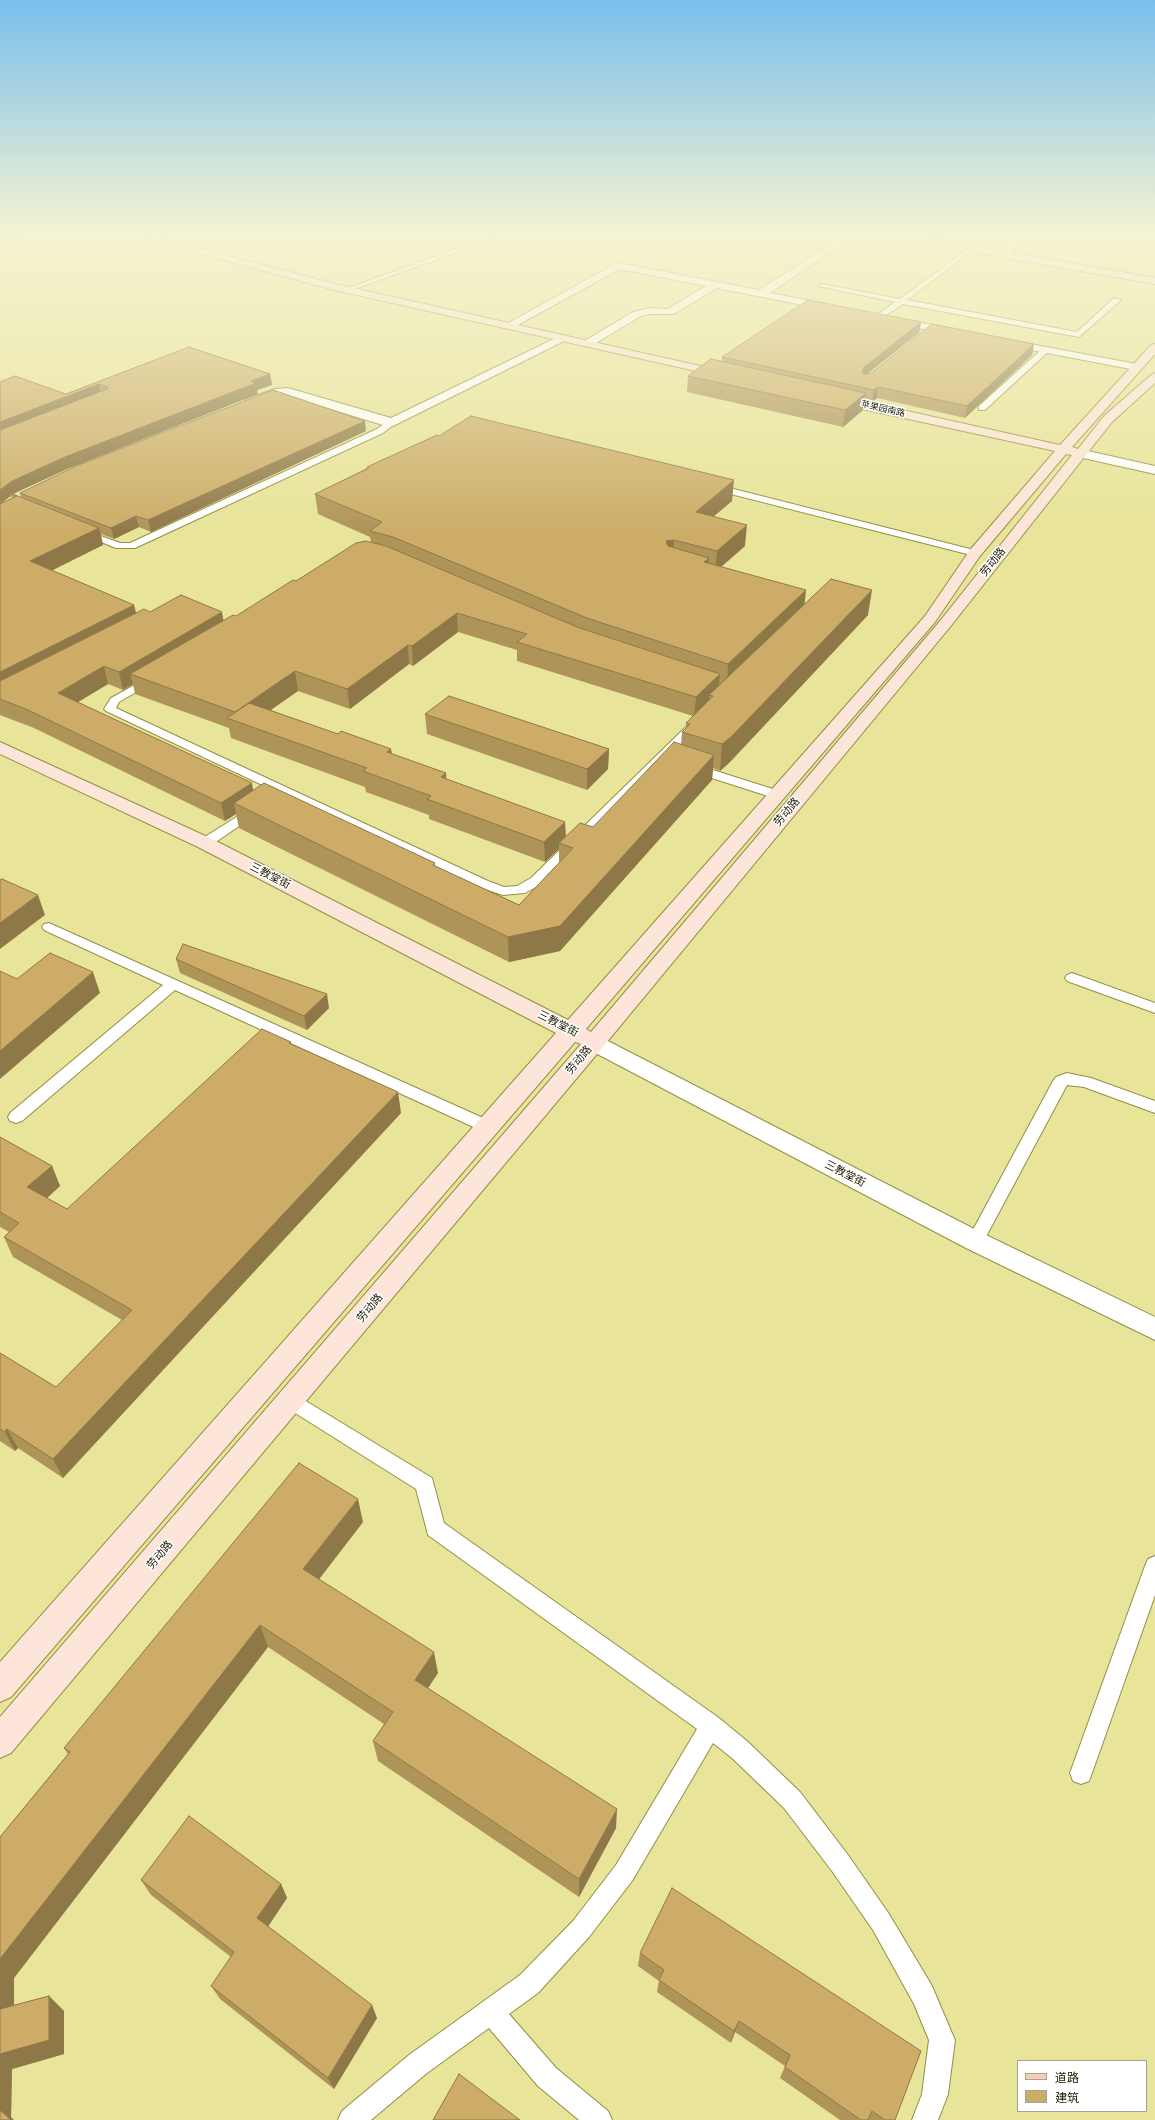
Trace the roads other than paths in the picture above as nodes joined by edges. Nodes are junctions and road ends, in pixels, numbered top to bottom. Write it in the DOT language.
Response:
graph roads {
  1 [pos="553,336"];
  2 [pos="601,336"];
  3 [pos="562,338"];
  4 [pos="993,340"];
  5 [pos="588,344"];
  6 [pos="1155,347"];
  7 [pos="1046,350"];
  8 [pos="722,362"];
  9 [pos="709,371"];
  10 [pos="1146,372"];
  11 [pos="740,378"];
  12 [pos="825,396"];
  13 [pos="242,406"];
  14 [pos="982,408"];
  15 [pos="393,422"];
  16 [pos="1071,452"];
  17 [pos="1155,470"];
  18 [pos="703,485"];
  19 [pos="76,530"];
  20 [pos="975,552"];
  21 [pos="163,672"];
  22 [pos="706,714"];
  23 [pos="0,747"];
  24 [pos="661,757"];
  25 [pos="283,790"];
  26 [pos="776,794"];
  27 [pos="205,843"];
  28 [pos="49,927"];
  29 [pos="1072,978"];
  30 [pos="174,983"];
  31 [pos="1155,1008"];
  32 [pos="571,1030"];
  33 [pos="594,1043"];
  34 [pos="1155,1107"];
  35 [pos="16,1117"];
  36 [pos="486,1126"];
  37 [pos="975,1241"];
  38 [pos="1155,1329"];
  39 [pos="291,1400"];
  40 [pos="1155,1566"];
  41 [pos="0,1686"];
  42 [pos="711,1726"];
  43 [pos="0,1742"];
  44 [pos="1081,1773"];
  45 [pos="490,2011"];
  46 [pos="352,2120"];
  47 [pos="599,2120"];
  48 [pos="925,2120"];
  1 -- 3 [label="street"];
  2 -- 5 [label="street"];
  3 -- 5 [label="street"];
  3 -- 15 [label="street"];
  4 -- 7 [label="street"];
  5 -- 9 [label="street"];
  6 -- 10 [label="street, 劳动路"];
  7 -- 10 [label="street"];
  7 -- 14 [label="lane"];
  8 -- 9 [label="street"];
  9 -- 11 [label="street"];
  10 -- 16 [label="street, 劳动路"];
  12 -- 16 [label="street, 苹果园南路"];
  13 -- 15 [label="street"];
  15 -- 19 [label="lane"];
  16 -- 17 [label="street, 苹果园南路"];
  16 -- 20 [label="street, 劳动路"];
  16 -- 33 [label="street, 劳动路"];
  18 -- 20 [label="lane"];
  20 -- 26 [label="street, 劳动路"];
  21 -- 25 [label="lane"];
  22 -- 24 [label="lane"];
  23 -- 27 [label="street, 三教堂街"];
  24 -- 25 [label="lane"];
  24 -- 26 [label="lane"];
  25 -- 27 [label="lane"];
  26 -- 32 [label="street, 劳动路"];
  27 -- 32 [label="street, 三教堂街"];
  28 -- 30 [label="lane"];
  29 -- 31 [label="lane"];
  30 -- 35 [label="lane"];
  30 -- 36 [label="lane"];
  32 -- 33 [label="street, 三教堂街"];
  32 -- 36 [label="street, 劳动路"];
  33 -- 37 [label="street, 三教堂街"];
  33 -- 39 [label="street, 劳动路"];
  34 -- 37 [label="lane"];
  36 -- 41 [label="street, 劳动路"];
  37 -- 38 [label="street, 三教堂街"];
  39 -- 42 [label="lane"];
  39 -- 43 [label="street, 劳动路"];
  40 -- 44 [label="lane"];
  42 -- 45 [label="lane"];
  42 -- 48 [label="lane"];
  45 -- 46 [label="lane"];
  45 -- 47 [label="lane"];
}
